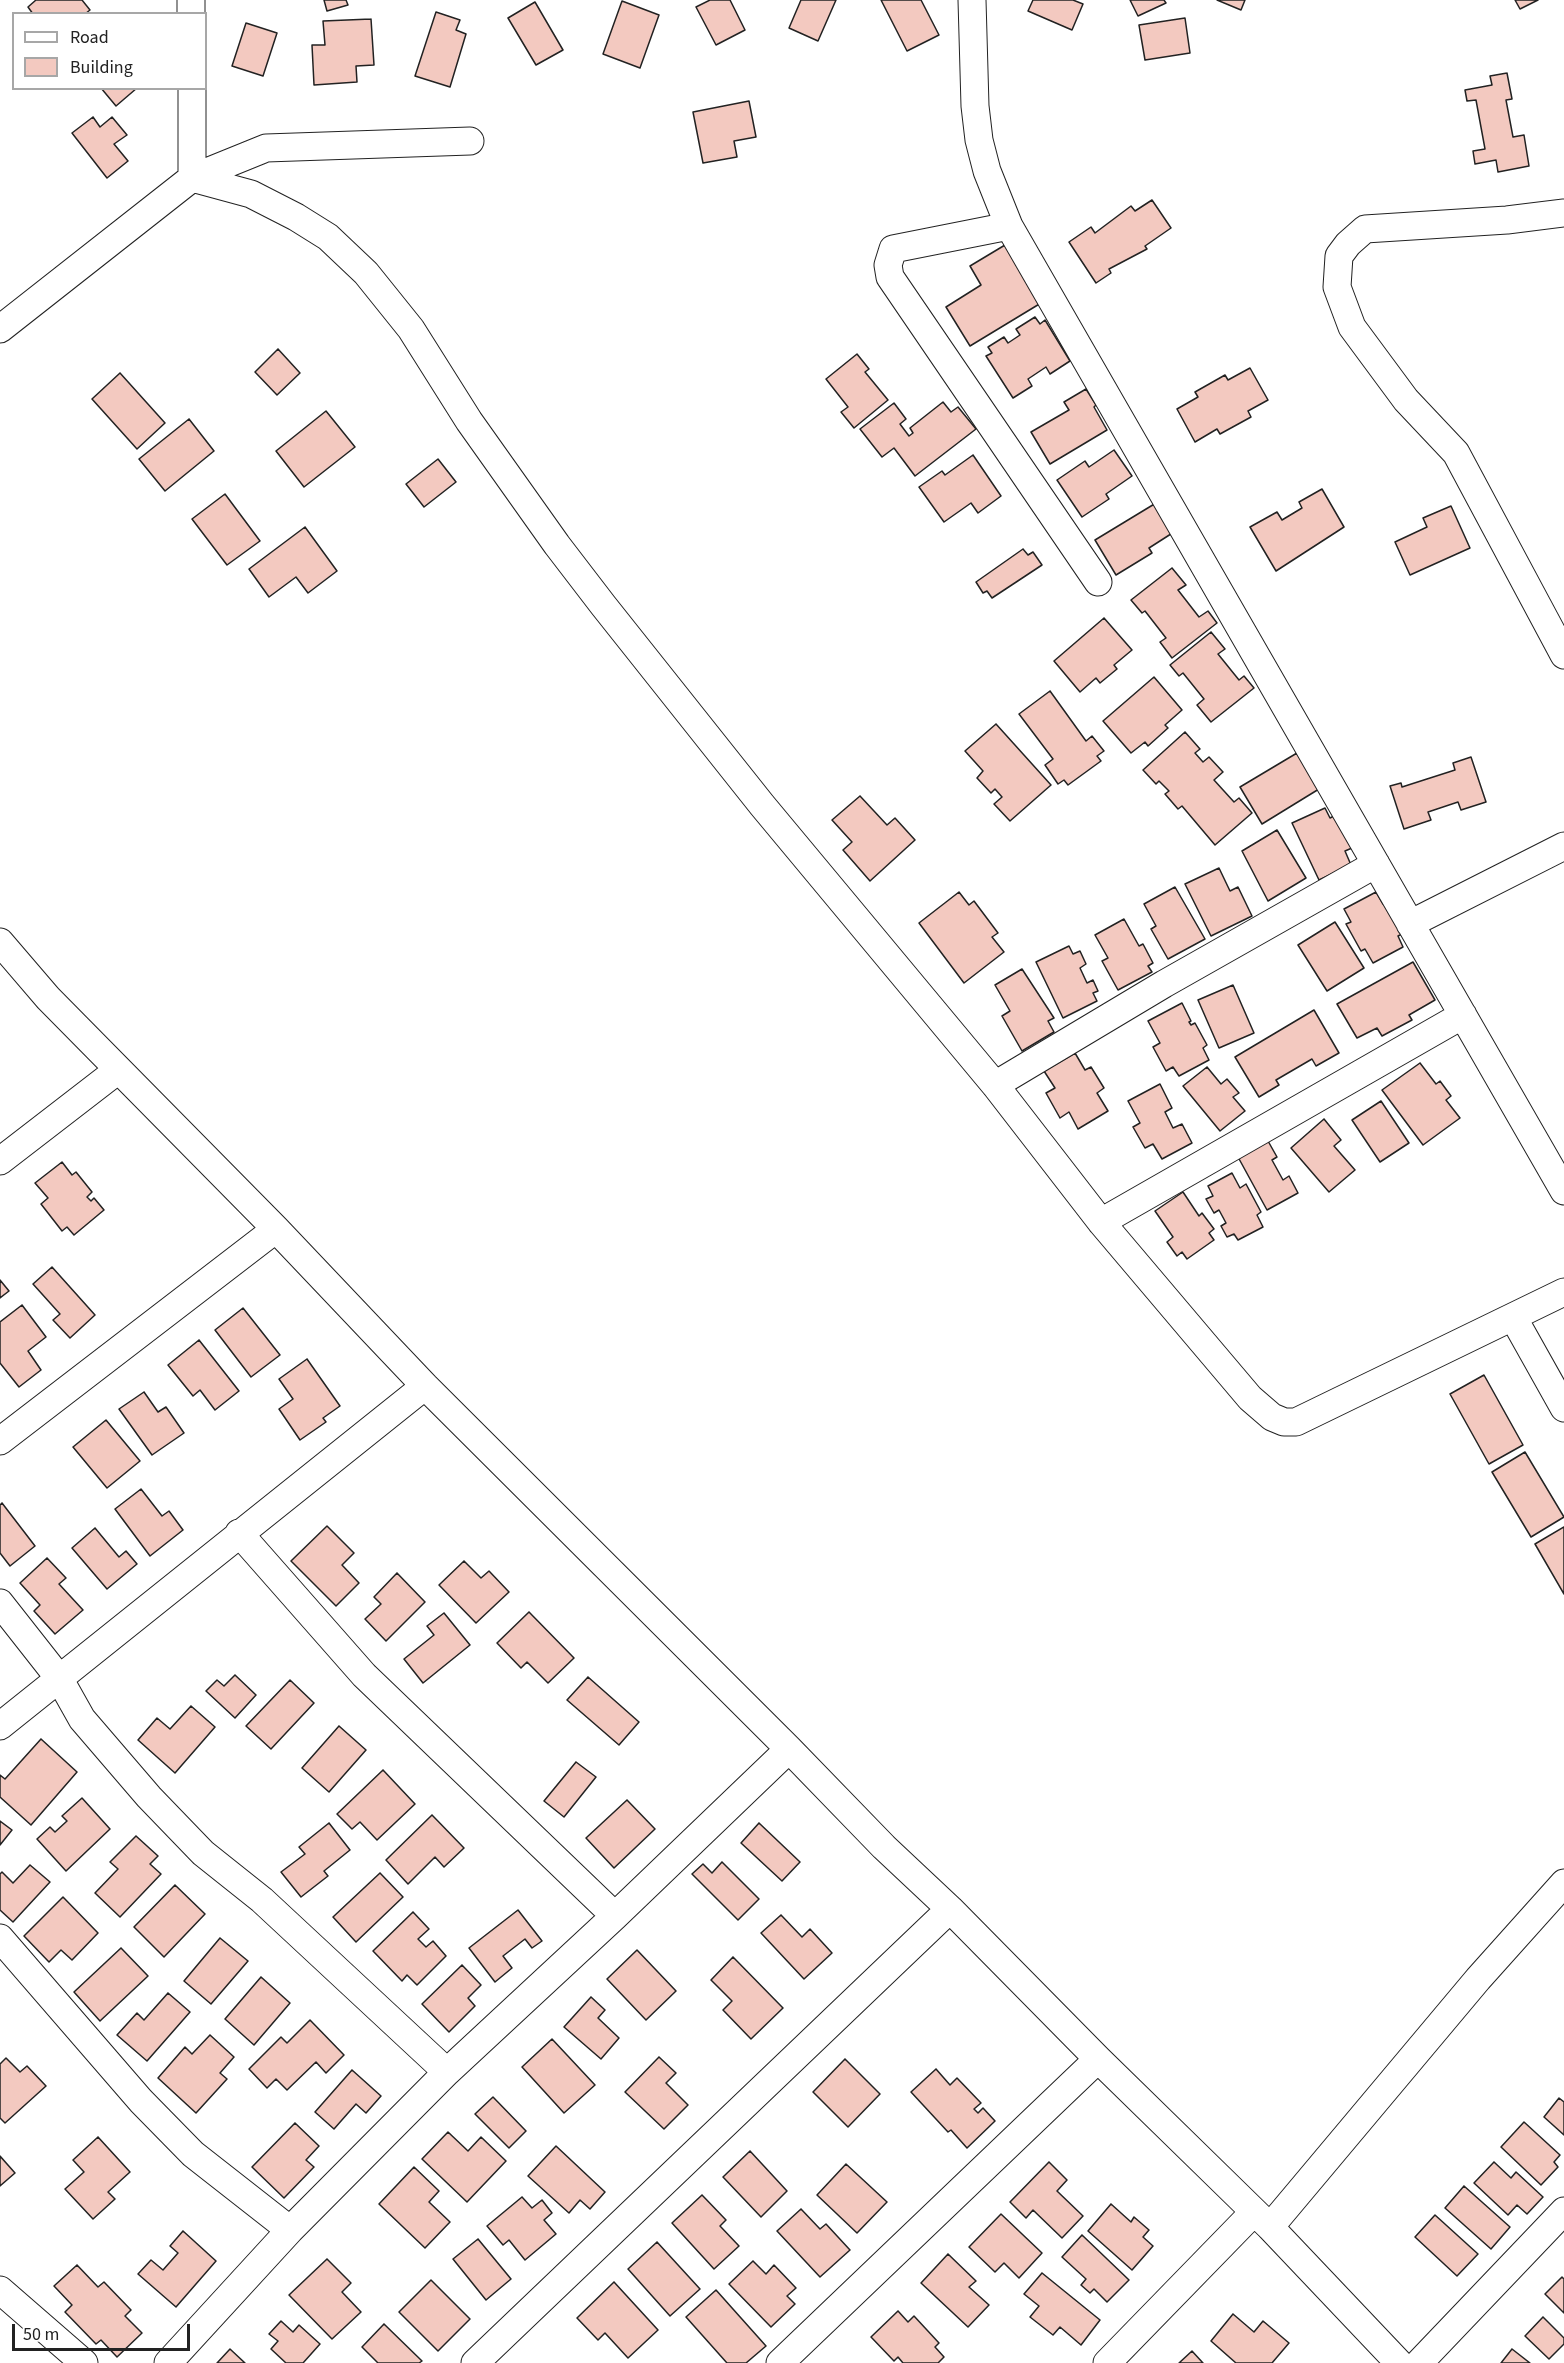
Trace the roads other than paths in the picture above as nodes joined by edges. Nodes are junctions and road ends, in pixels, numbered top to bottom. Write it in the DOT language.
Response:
graph roads {
  1 [pos="972,0"];
  2 [pos="192,90"];
  3 [pos="470,141"];
  4 [pos="192,177"];
  5 [pos="1564,213"];
  6 [pos="1009,226"];
  7 [pos="0,329"];
  8 [pos="1098,582"];
  9 [pos="1564,655"];
  10 [pos="1564,846"];
  11 [pos="1376,864"];
  12 [pos="1410,924"];
  13 [pos="0,942"];
  14 [pos="1463,1015"];
  15 [pos="118,1070"];
  16 [pos="995,1084"];
  17 [pos="0,1161"];
  18 [pos="1564,1191"];
  19 [pos="1101,1222"];
  20 [pos="276,1228"];
  21 [pos="1564,1292"];
  22 [pos="1513,1317"];
  23 [pos="426,1386"];
  24 [pos="1564,1408"];
  25 [pos="0,1441"];
  26 [pos="239,1533"];
  27 [pos="0,1603"];
  28 [pos="59,1678"];
  29 [pos="0,1726"];
  30 [pos="789,1749"];
  31 [pos="1564,1883"];
  32 [pos="950,1909"];
  33 [pos="615,1916"];
  34 [pos="0,1938"];
  35 [pos="1098,2059"];
  36 [pos="447,2072"];
  37 [pos="1564,2211"];
  38 [pos="1262,2219"];
  39 [pos="290,2230"];
  40 [pos="0,2290"];
  41 [pos="84,2363"];
  42 [pos="168,2363"];
  43 [pos="475,2363"];
  44 [pos="780,2363"];
  45 [pos="1107,2363"];
  46 [pos="1398,2363"];
  47 [pos="1419,2363"];
  1 -- 6 [label="street"];
  2 -- 4 [label="street"];
  3 -- 4 [label="street"];
  4 -- 7 [label="street"];
  4 -- 16 [label="street"];
  5 -- 9 [label="street"];
  6 -- 8 [label="street"];
  6 -- 11 [label="street"];
  10 -- 12 [label="street"];
  11 -- 12 [label="street"];
  11 -- 16 [label="street"];
  12 -- 14 [label="street"];
  13 -- 15 [label="street"];
  14 -- 18 [label="street"];
  14 -- 19 [label="street"];
  15 -- 17 [label="street"];
  15 -- 20 [label="street"];
  16 -- 19 [label="street"];
  19 -- 22 [label="street"];
  20 -- 23 [label="street"];
  20 -- 25 [label="street"];
  21 -- 22 [label="street"];
  22 -- 24 [label="street"];
  23 -- 26 [label="street"];
  23 -- 30 [label="street"];
  26 -- 28 [label="street"];
  26 -- 33 [label="street"];
  27 -- 28 [label="street"];
  28 -- 29 [label="street"];
  28 -- 36 [label="street"];
  30 -- 32 [label="street"];
  30 -- 33 [label="street"];
  31 -- 38 [label="street"];
  32 -- 35 [label="street"];
  32 -- 43 [label="street"];
  33 -- 36 [label="street"];
  34 -- 39 [label="street"];
  35 -- 38 [label="street"];
  35 -- 44 [label="street"];
  36 -- 39 [label="street"];
  37 -- 47 [label="street"];
  38 -- 45 [label="street"];
  38 -- 46 [label="street"];
  39 -- 42 [label="street"];
  40 -- 41 [label="street"];
}
